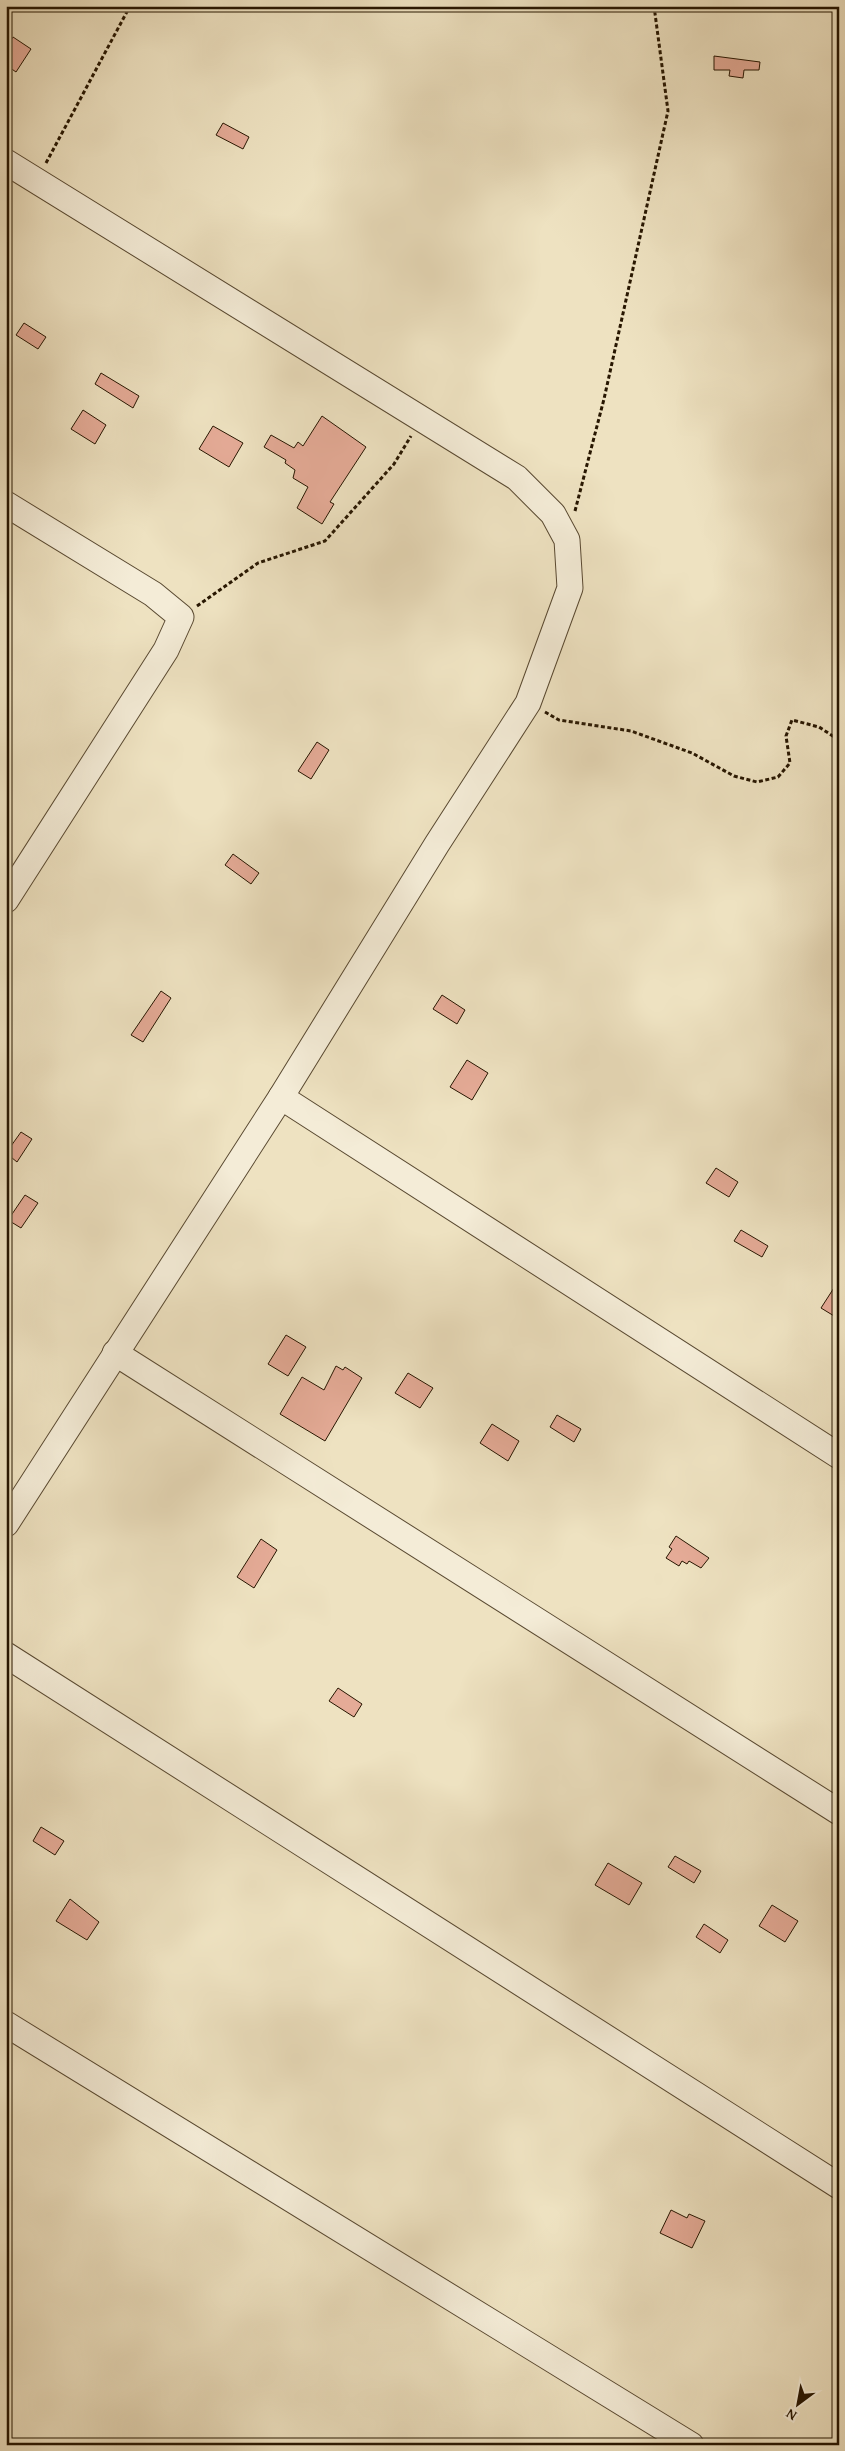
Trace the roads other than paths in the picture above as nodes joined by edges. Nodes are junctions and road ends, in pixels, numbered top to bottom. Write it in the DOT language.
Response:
graph roads {
  1 [pos="6,162"];
  2 [pos="6,504"];
  3 [pos="6,900"];
  4 [pos="281,1096"];
  5 [pos="115,1353"];
  6 [pos="837,1450"];
  7 [pos="6,1524"];
  8 [pos="6,1655"];
  9 [pos="839,1812"];
  10 [pos="6,2024"];
  11 [pos="839,2186"];
  12 [pos="691,2445"];
  1 -- 4 [label="street"];
  2 -- 3 [label="street"];
  4 -- 5 [label="street"];
  4 -- 6 [label="street"];
  5 -- 7 [label="street"];
  5 -- 9 [label="street"];
  8 -- 11 [label="street"];
  10 -- 12 [label="street"];
}
